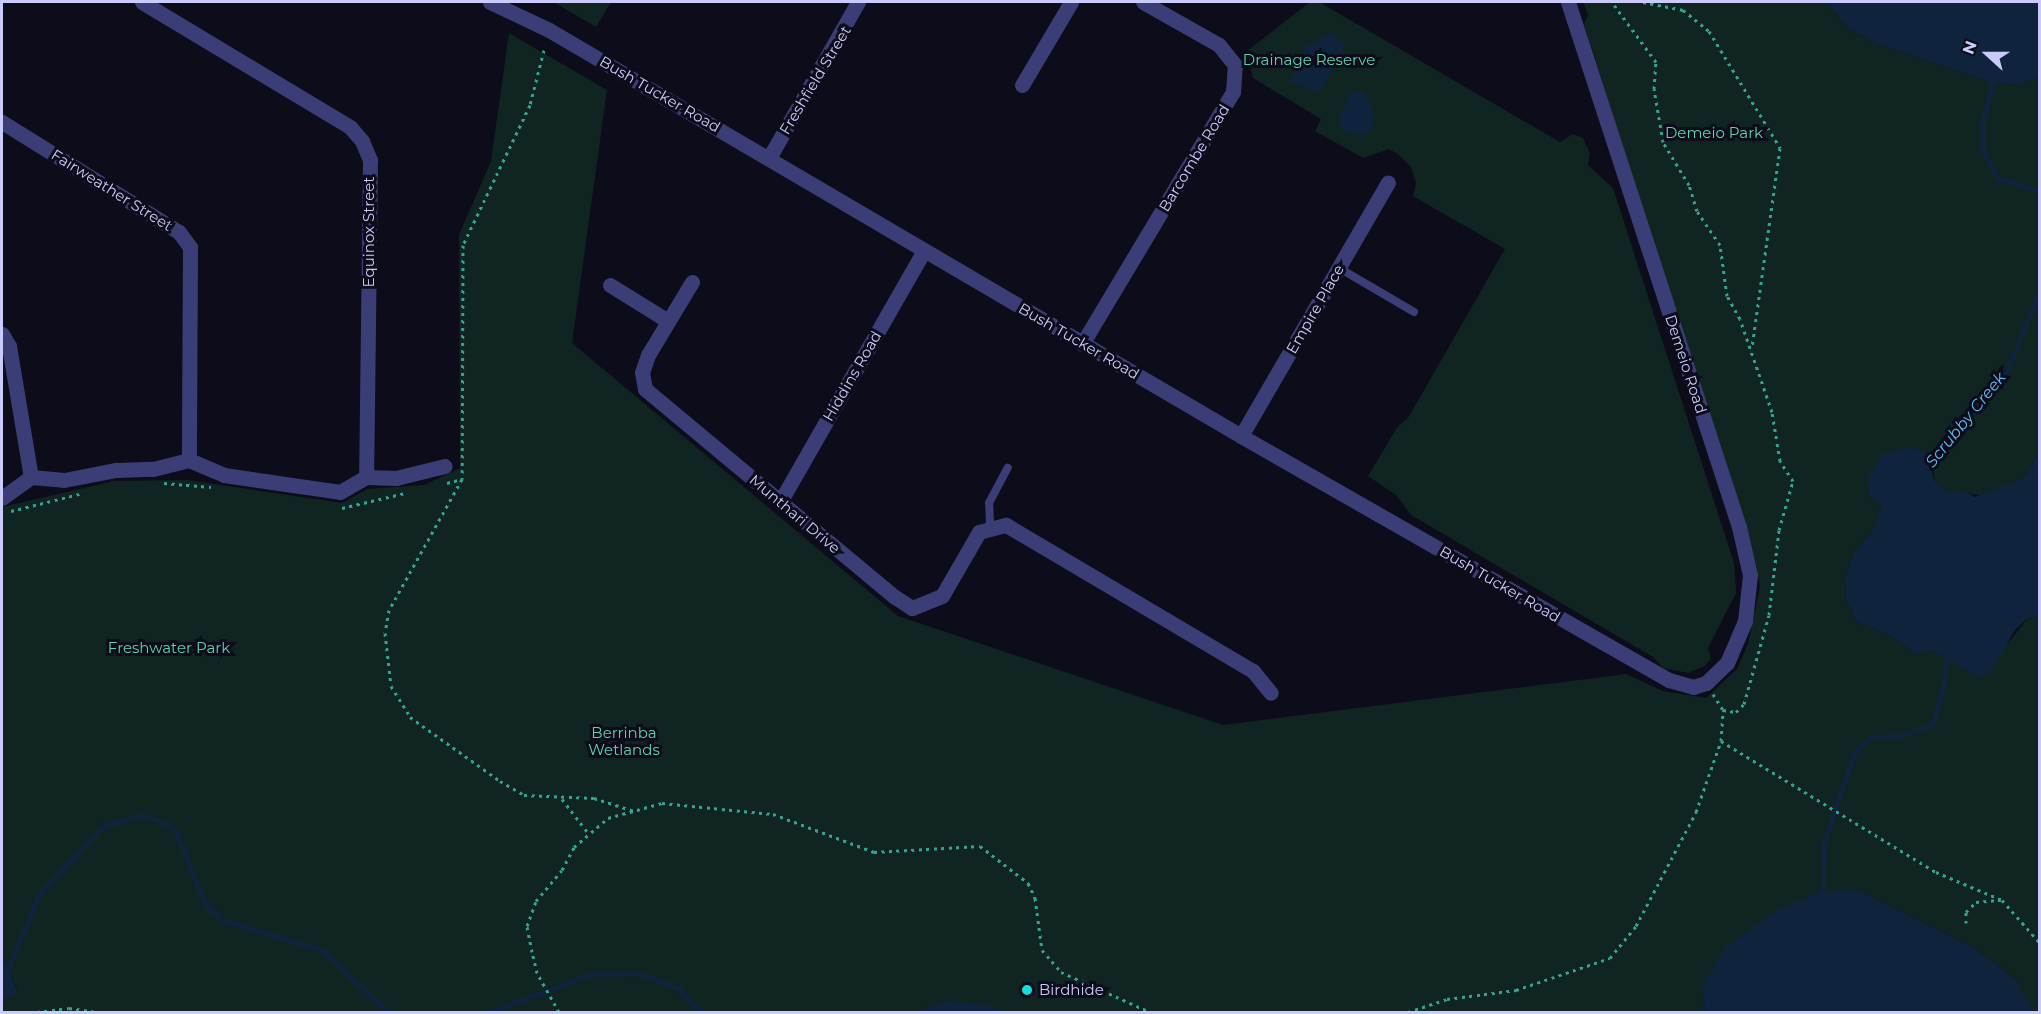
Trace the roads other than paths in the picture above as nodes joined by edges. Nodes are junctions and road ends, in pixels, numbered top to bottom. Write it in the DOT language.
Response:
graph roads {
  1 [pos="142,2"];
  2 [pos="490,2"];
  3 [pos="858,2"];
  4 [pos="1071,2"];
  5 [pos="1143,2"];
  6 [pos="1568,2"];
  7 [pos="1022,85"];
  8 [pos="2,122"];
  9 [pos="769,158"];
  10 [pos="1388,182"];
  11 [pos="924,251"];
  12 [pos="1339,268"];
  13 [pos="692,282"];
  14 [pos="610,285"];
  15 [pos="1414,312"];
  16 [pos="668,321"];
  17 [pos="2,334"];
  18 [pos="1082,344"];
  19 [pos="1241,436"];
  20 [pos="189,460"];
  21 [pos="445,466"];
  22 [pos="1008,468"];
  23 [pos="31,477"];
  24 [pos="366,477"];
  25 [pos="780,502"];
  26 [pos="2,506"];
  27 [pos="990,526"];
  28 [pos="1669,680"];
  29 [pos="1271,693"];
  1 -- 24 [label="street, Equinox Street"];
  2 -- 9 [label="street, Bush Tucker Road"];
  3 -- 9 [label="street, Freshfield Street"];
  4 -- 7 [label="street"];
  5 -- 18 [label="street, Barcombe Road"];
  6 -- 28 [label="street, Demeio Road"];
  8 -- 20 [label="street, Fairweather Street"];
  9 -- 11 [label="street, Bush Tucker Road"];
  10 -- 12 [label="street, Empire Place"];
  11 -- 18 [label="street, Bush Tucker Road"];
  11 -- 25 [label="street, Hiddins Road"];
  12 -- 15 [label="lane"];
  12 -- 19 [label="street, Empire Place"];
  13 -- 16 [label="street, Munthari Drive"];
  14 -- 16 [label="street"];
  16 -- 25 [label="street, Munthari Drive"];
  17 -- 23 [label="street"];
  18 -- 19 [label="street, Bush Tucker Road"];
  19 -- 28 [label="street, Bush Tucker Road"];
  20 -- 23 [label="street"];
  20 -- 24 [label="street"];
  21 -- 24 [label="street"];
  22 -- 27 [label="lane"];
  23 -- 26 [label="street"];
  25 -- 27 [label="street, Munthari Drive"];
  27 -- 29 [label="street"];
}
